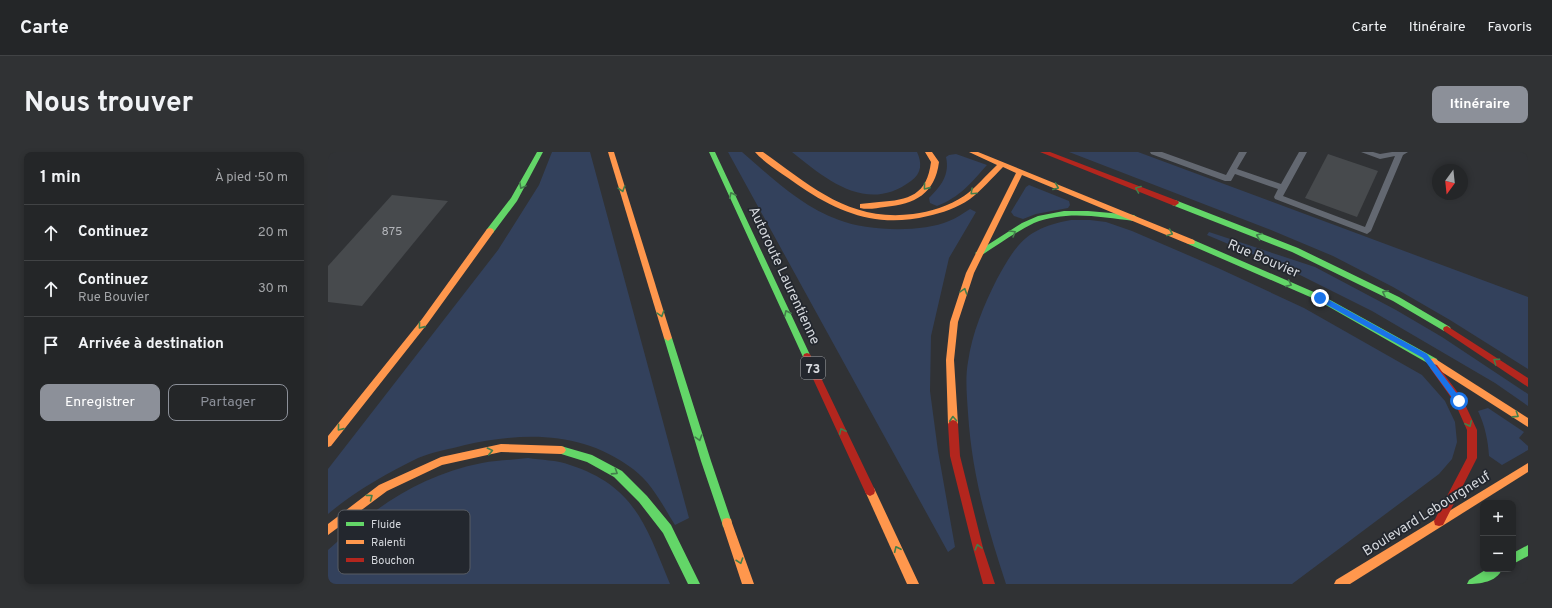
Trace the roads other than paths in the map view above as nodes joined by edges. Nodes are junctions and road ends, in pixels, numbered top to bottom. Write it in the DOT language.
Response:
graph roads {
  1 [pos="540,152"];
  2 [pos="611,152"];
  3 [pos="712,152"];
  4 [pos="758,152"];
  5 [pos="928,152"];
  6 [pos="972,152"];
  7 [pos="1043,152"];
  8 [pos="1154,152"];
  9 [pos="1244,152"];
  10 [pos="1303,152"];
  11 [pos="1365,152"];
  12 [pos="1402,153"];
  13 [pos="1008,156"];
  14 [pos="1033,157"];
  15 [pos="1001,165"];
  16 [pos="1232,170"];
  17 [pos="1020,172"];
  18 [pos="1283,188"];
  19 [pos="836,206"];
  20 [pos="1134,218"];
  21 [pos="979,253"];
  22 [pos="1425,356"];
  23 [pos="1528,383"];
  24 [pos="1528,423"];
  25 [pos="328,443"];
  26 [pos="1528,467"];
  27 [pos="354,510"];
  28 [pos="1439,521"];
  29 [pos="338,522"];
  30 [pos="328,530"];
  31 [pos="1528,550"];
  32 [pos="1516,557"];
  33 [pos="1492,572"];
  34 [pos="694,584"];
  35 [pos="748,584"];
  36 [pos="913,584"];
  37 [pos="989,584"];
  38 [pos="1340,584"];
  39 [pos="1473,584"];
  1 -- 25 [label="main road, one-way"];
  2 -- 35 [label="main road, one-way"];
  36 -- 3 [label="main road, Autoroute Laurentienne / 73, one-way"];
  4 -- 19 [label="main road"];
  5 -- 19 [label="main road, one-way"];
  6 -- 15 [label="main road, Rue Bouvier"];
  23 -- 7 [label="main road, Rue Bouvier, one-way"];
  8 -- 16 [label="lane"];
  9 -- 16 [label="lane"];
  10 -- 18 [label="lane"];
  11 -- 12 [label="lane"];
  12 -- 18 [label="lane"];
  13 -- 15 [label="main road"];
  14 -- 17 [label="main road"];
  15 -- 17 [label="main road, Rue Bouvier"];
  15 -- 19 [label="main road, one-way"];
  16 -- 18 [label="lane"];
  17 -- 20 [label="main road, Rue Bouvier, one-way"];
  17 -- 21 [label="main road"];
  21 -- 20 [label="main road, one-way"];
  20 -- 22 [label="main road, Rue Bouvier, one-way"];
  37 -- 21 [label="main road, one-way"];
  22 -- 24 [label="main road, Rue Bouvier, one-way"];
  22 -- 28 [label="main road, one-way"];
  26 -- 28 [label="main road, Boulevard Lebourgneuf"];
  27 -- 34 [label="main road, one-way"];
  28 -- 38 [label="main road, Boulevard Lebourgneuf"];
  30 -- 29 [label="main road, one-way"];
  31 -- 32 [label="main road"];
  33 -- 39 [label="main road"];
}
